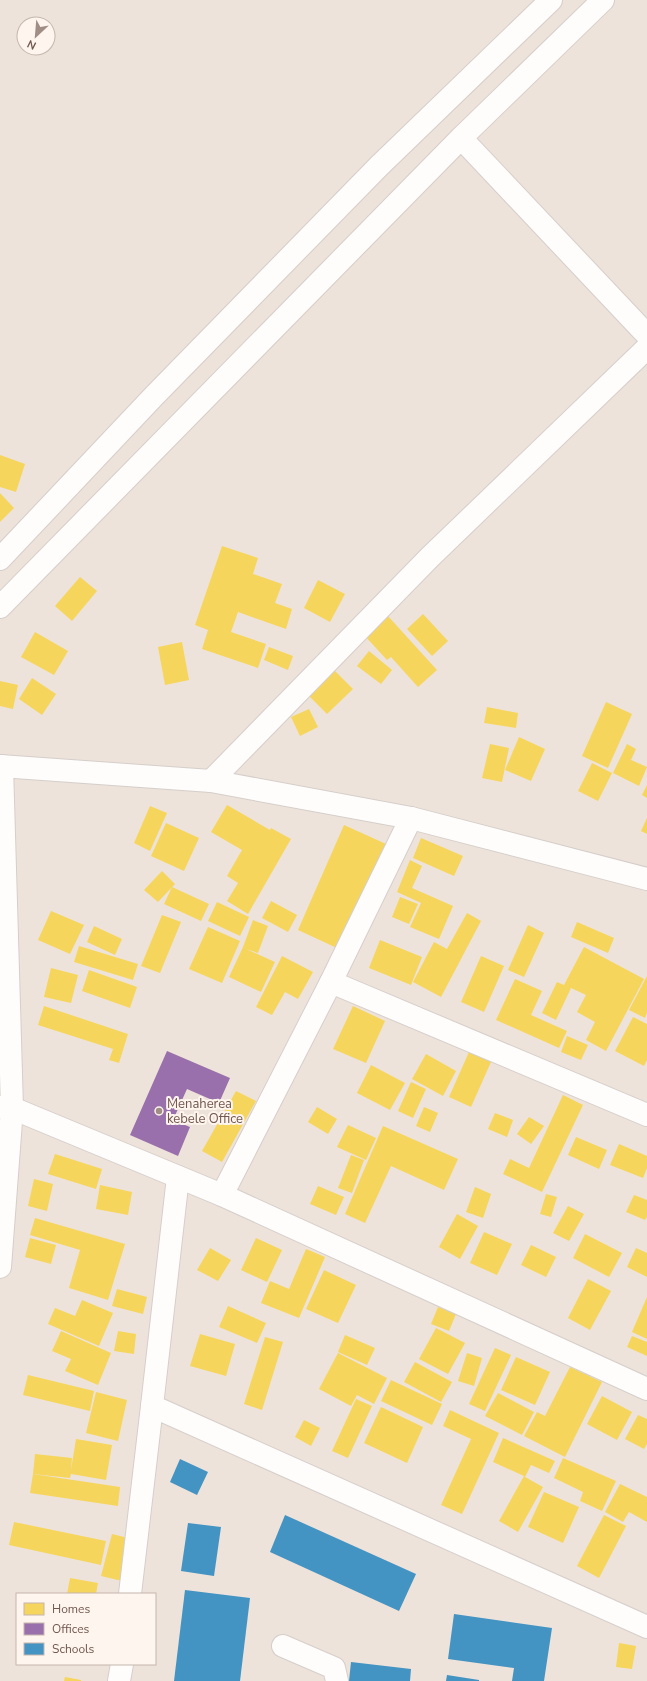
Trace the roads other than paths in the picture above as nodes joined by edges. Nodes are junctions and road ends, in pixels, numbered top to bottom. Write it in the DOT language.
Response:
graph roads {
  1 [pos="551,0"];
  2 [pos="603,0"];
  3 [pos="461,138"];
  4 [pos="647,335"];
  5 [pos="647,348"];
  6 [pos="0,559"];
  7 [pos="0,607"];
  8 [pos="1,766"];
  9 [pos="211,782"];
  10 [pos="411,818"];
  11 [pos="647,879"];
  12 [pos="331,982"];
  13 [pos="6,1107"];
  14 [pos="647,1115"];
  15 [pos="178,1178"];
  16 [pos="222,1195"];
  17 [pos="0,1267"];
  18 [pos="647,1389"];
  19 [pos="152,1406"];
  20 [pos="130,1593"];
  21 [pos="647,1627"];
  22 [pos="283,1646"];
  23 [pos="122,1665"];
  24 [pos="120,1681"];
  25 [pos="337,1681"];
  1 -- 6 [label="street"];
  2 -- 3 [label="street"];
  3 -- 4 [label="street"];
  3 -- 7 [label="street"];
  5 -- 9 [label="street"];
  8 -- 9 [label="street"];
  8 -- 13 [label="street"];
  9 -- 10 [label="street"];
  10 -- 11 [label="street"];
  10 -- 12 [label="street"];
  12 -- 14 [label="street"];
  12 -- 16 [label="street"];
  13 -- 15 [label="street"];
  13 -- 17 [label="street"];
  15 -- 16 [label="street"];
  15 -- 19 [label="street"];
  16 -- 18 [label="street"];
  19 -- 20 [label="street"];
  19 -- 21 [label="street"];
  22 -- 25 [label="street"];
  23 -- 24 [label="street"];
}
